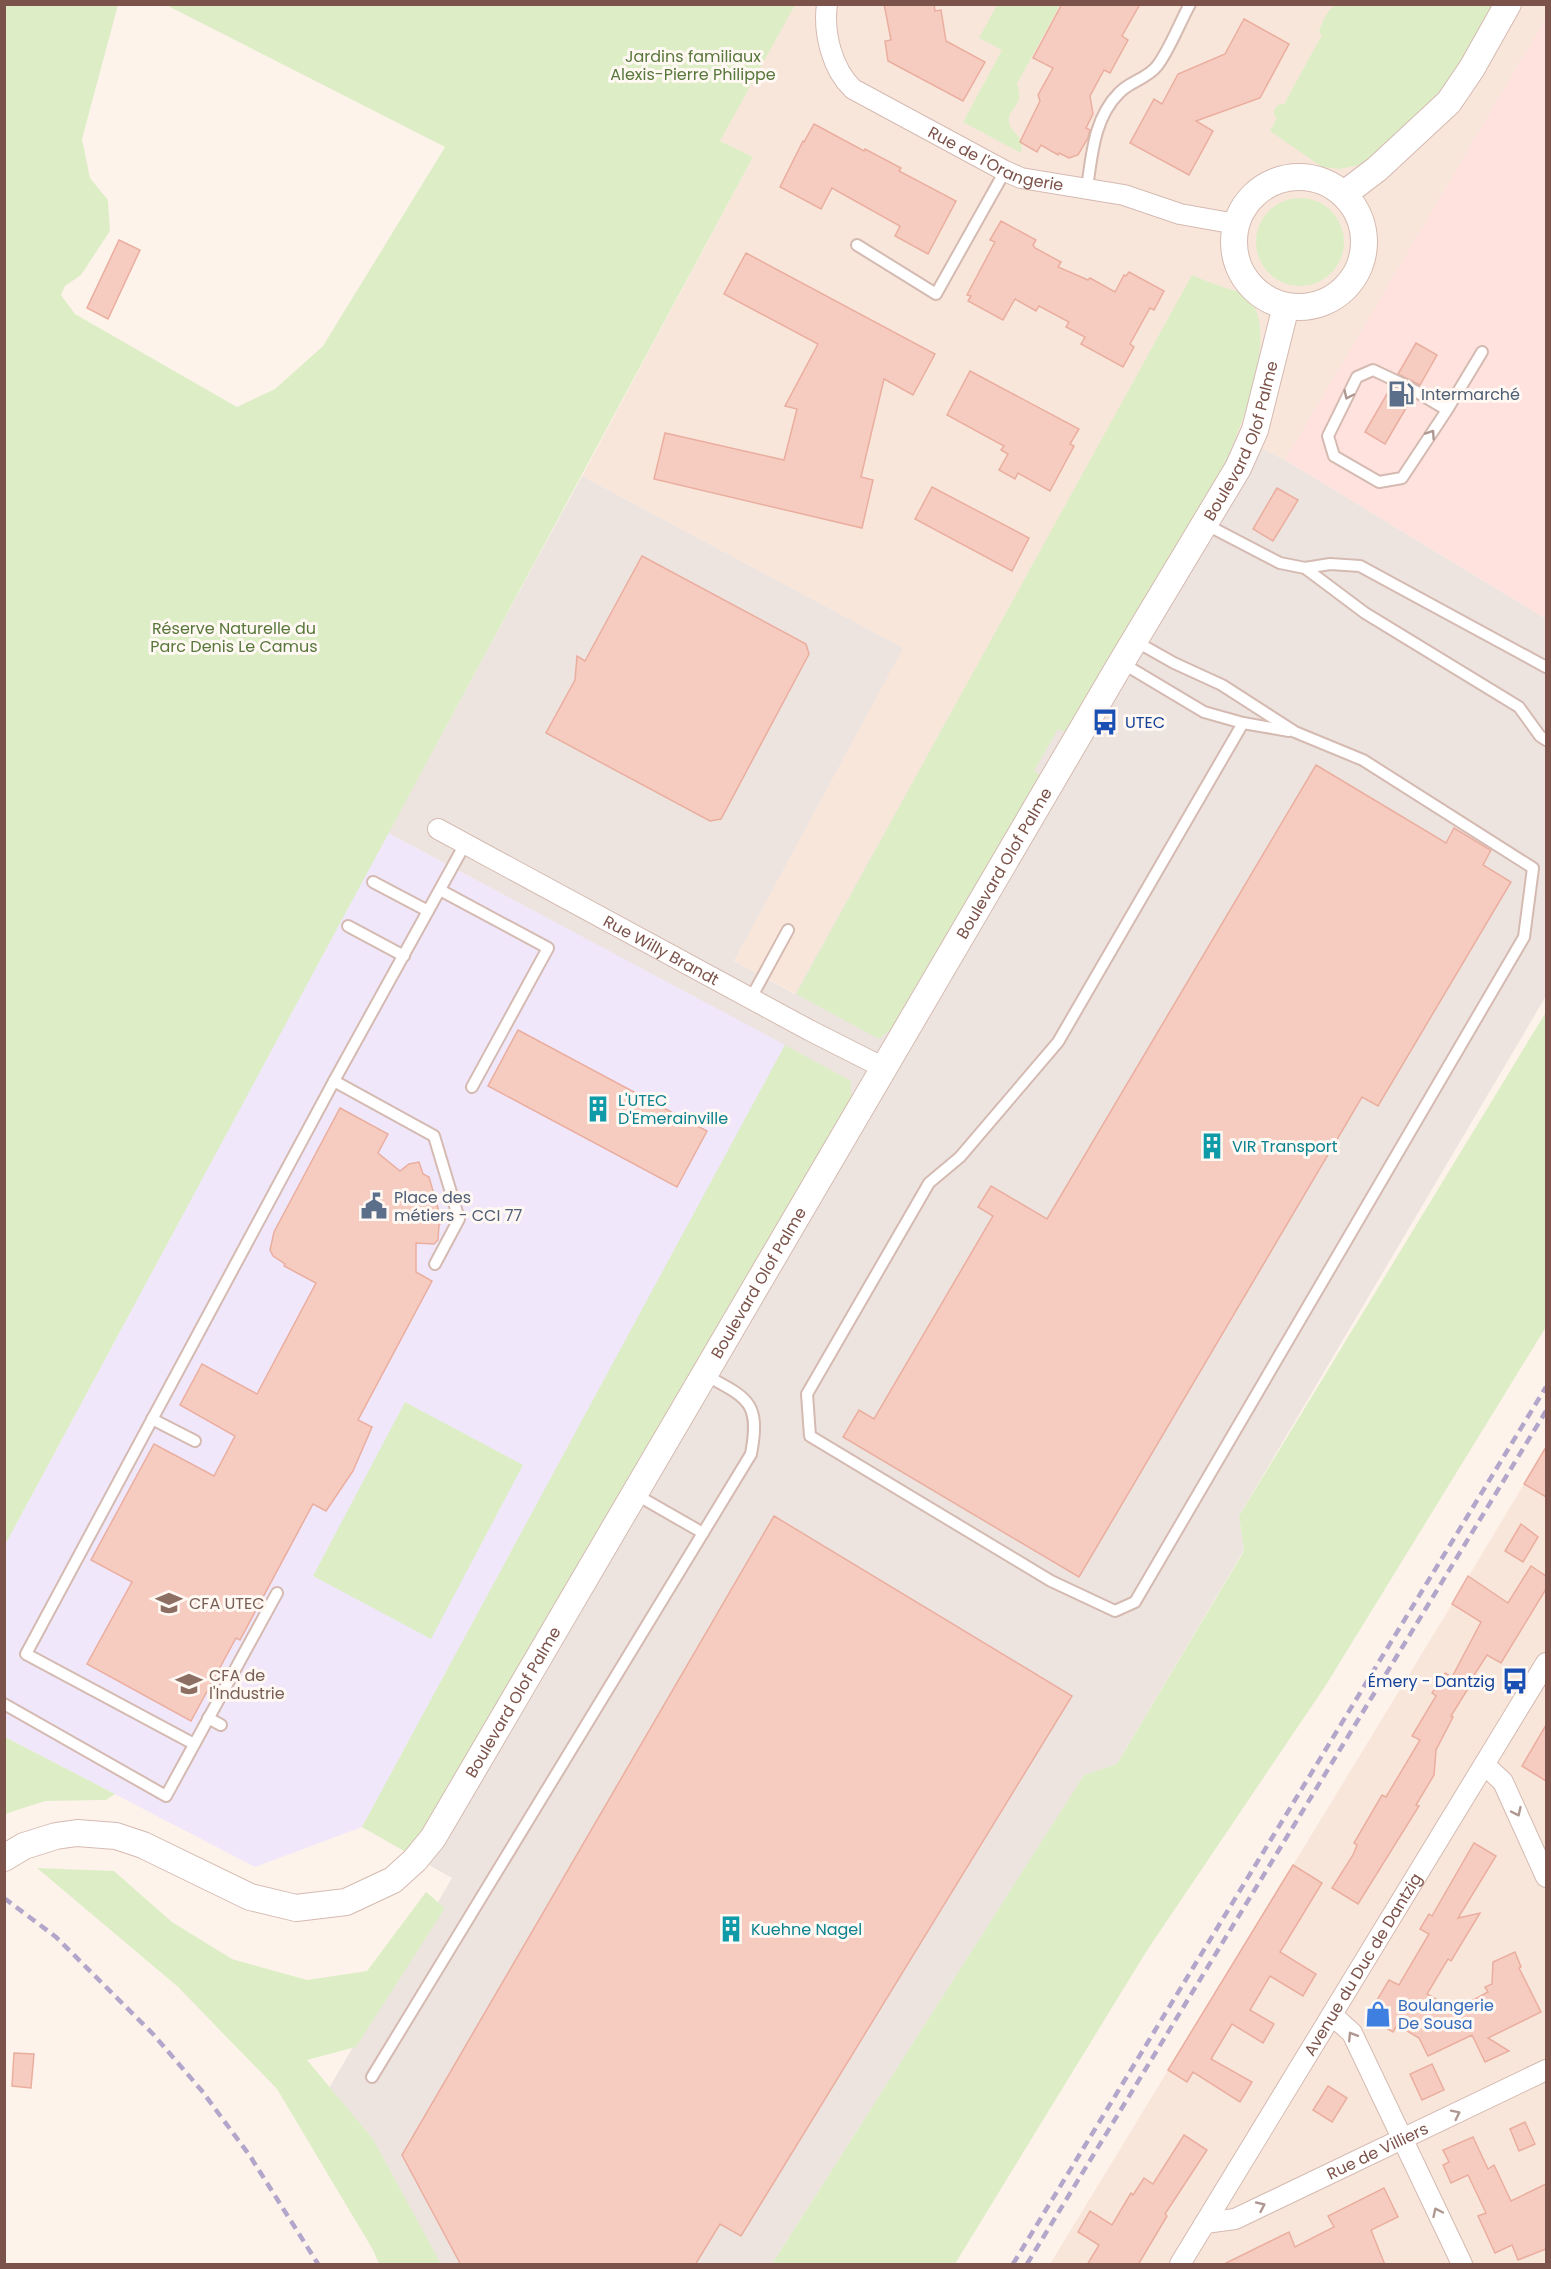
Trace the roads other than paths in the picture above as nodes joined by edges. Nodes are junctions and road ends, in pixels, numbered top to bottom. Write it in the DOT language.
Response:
graph roads {
  1 [pos="827,4"];
  2 [pos="1190,4"];
  3 [pos="1508,4"];
  4 [pos="1005,171"];
  5 [pos="1087,188"];
  6 [pos="1344,194"];
  7 [pos="1236,224"];
  8 [pos="857,245"];
  9 [pos="1286,306"];
  10 [pos="1482,352"];
  11 [pos="1447,410"];
  12 [pos="1204,524"];
  13 [pos="1305,568"];
  14 [pos="1134,640"];
  15 [pos="1121,663"];
  16 [pos="1546,668"];
  17 [pos="1243,723"];
  18 [pos="1295,732"];
  19 [pos="1546,740"];
  20 [pos="438,829"];
  21 [pos="465,844"];
  22 [pos="373,882"];
  23 [pos="440,890"];
  24 [pos="428,911"];
  25 [pos="348,926"];
  26 [pos="788,930"];
  27 [pos="404,956"];
  28 [pos="751,998"];
  29 [pos="884,1068"];
  30 [pos="334,1081"];
  31 [pos="472,1088"];
  32 [pos="435,1264"];
  33 [pos="704,1375"];
  34 [pos="152,1419"];
  35 [pos="195,1441"];
  36 [pos="635,1494"];
  37 [pos="703,1533"];
  38 [pos="277,1593"];
  39 [pos="1546,1663"];
  40 [pos="4,1704"];
  41 [pos="208,1718"];
  42 [pos="221,1725"];
  43 [pos="194,1744"];
  44 [pos="1485,1765"];
  45 [pos="4,1858"];
  46 [pos="1546,1877"];
  47 [pos="1332,2015"];
  48 [pos="1546,2070"];
  49 [pos="372,2077"];
  50 [pos="1403,2139"];
  51 [pos="1205,2223"];
  52 [pos="1180,2265"];
  53 [pos="1462,2265"];
  1 -- 4 [label="street, Rue de l'Orangerie"];
  2 -- 5 [label="lane"];
  3 -- 6 [label="street"];
  4 -- 5 [label="street, Rue de l'Orangerie"];
  4 -- 8 [label="lane"];
  5 -- 7 [label="street, Rue de l'Orangerie"];
  6 -- 7 [label="street"];
  6 -- 9 [label="street"];
  7 -- 9 [label="street"];
  9 -- 12 [label="street, Boulevard Olof Palme"];
  10 -- 11 [label="lane"];
  11 -- 11 [label="lane, one-way"];
  12 -- 13 [label="lane"];
  12 -- 14 [label="street, Boulevard Olof Palme"];
  13 -- 16 [label="lane"];
  13 -- 19 [label="lane"];
  14 -- 15 [label="street, Boulevard Olof Palme"];
  14 -- 18 [label="lane"];
  15 -- 17 [label="lane"];
  15 -- 29 [label="street, Boulevard Olof Palme"];
  17 -- 18 [label="lane"];
  17 -- 18 [label="lane"];
  20 -- 21 [label="street, Rue Willy Brandt"];
  21 -- 23 [label="lane"];
  21 -- 28 [label="street, Rue Willy Brandt"];
  22 -- 24 [label="lane"];
  23 -- 24 [label="lane"];
  23 -- 31 [label="lane"];
  24 -- 27 [label="lane"];
  25 -- 27 [label="lane"];
  26 -- 28 [label="lane"];
  27 -- 30 [label="lane"];
  28 -- 29 [label="street, Rue Willy Brandt"];
  29 -- 33 [label="street, Boulevard Olof Palme"];
  30 -- 32 [label="lane"];
  30 -- 34 [label="lane"];
  33 -- 36 [label="street, Boulevard Olof Palme"];
  33 -- 37 [label="lane"];
  34 -- 35 [label="lane"];
  34 -- 43 [label="lane"];
  36 -- 37 [label="lane"];
  36 -- 45 [label="street, Boulevard Olof Palme"];
  37 -- 49 [label="lane"];
  38 -- 41 [label="lane"];
  39 -- 44 [label="street, Avenue du Duc de Dantzig"];
  40 -- 43 [label="lane"];
  41 -- 42 [label="lane"];
  41 -- 43 [label="lane"];
  44 -- 46 [label="street, one-way"];
  44 -- 47 [label="street, Avenue du Duc de Dantzig"];
  50 -- 47 [label="street, one-way"];
  47 -- 51 [label="street, Avenue du Duc de Dantzig"];
  50 -- 48 [label="street, Rue de Villiers, one-way"];
  51 -- 50 [label="street, Rue de Villiers, one-way"];
  53 -- 50 [label="street, one-way"];
  51 -- 52 [label="street, Avenue du Duc de Dantzig"];
}
